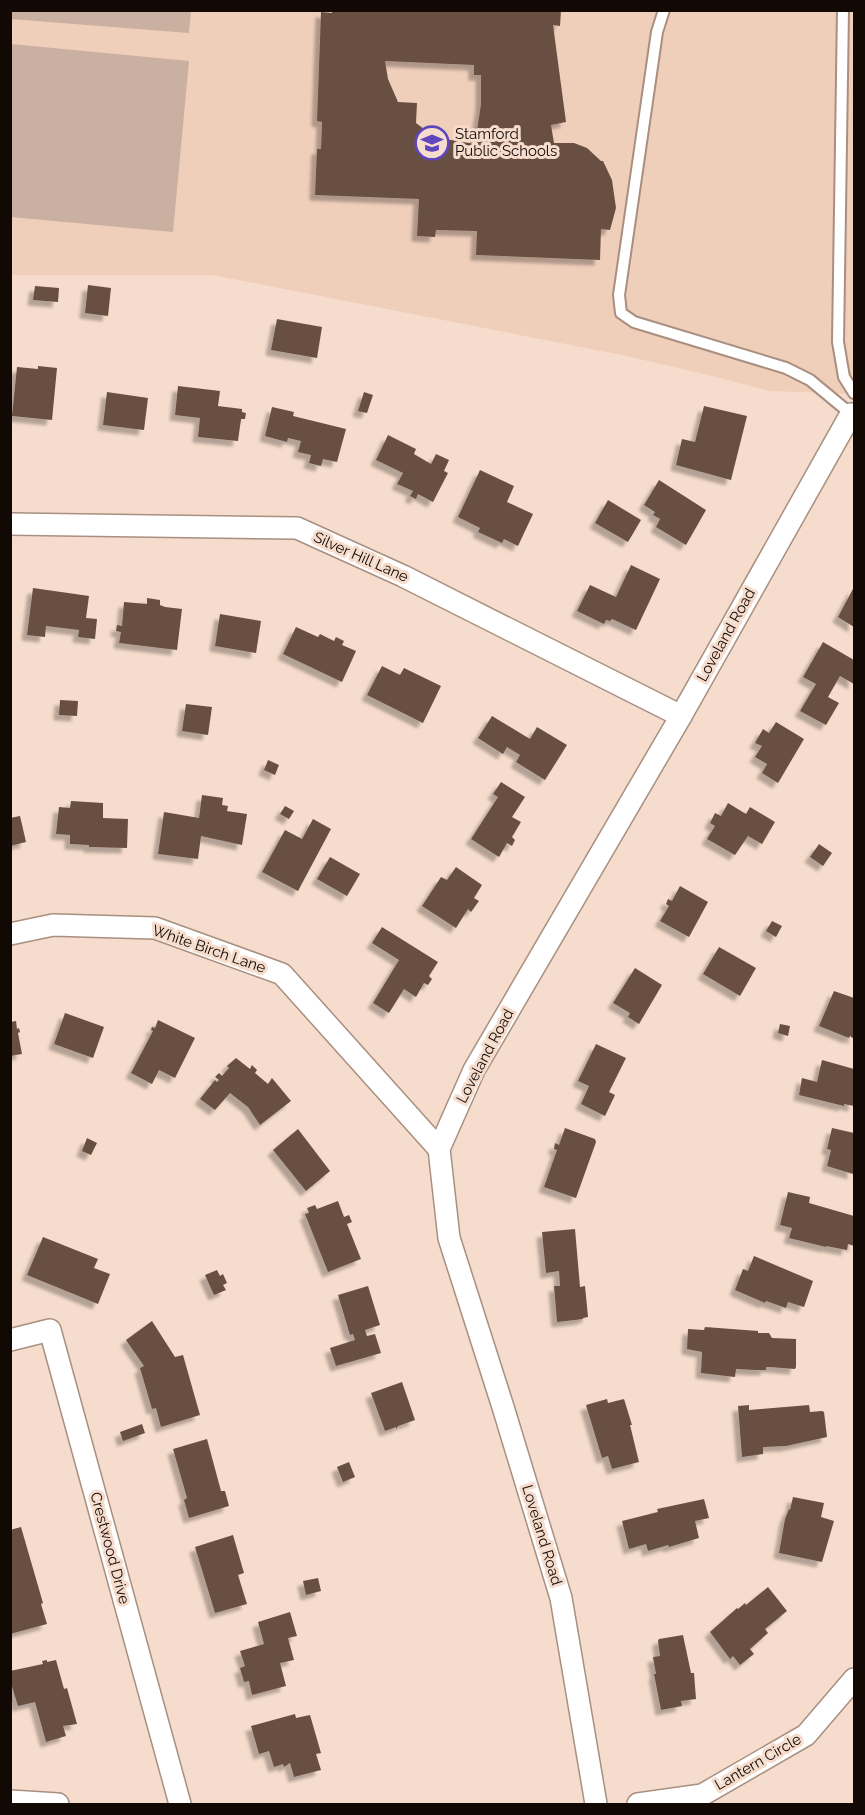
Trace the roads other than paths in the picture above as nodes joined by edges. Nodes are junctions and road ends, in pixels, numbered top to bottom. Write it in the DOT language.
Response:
graph roads {
  1 [pos="664,10"];
  2 [pos="843,10"];
  3 [pos="853,407"];
  4 [pos="10,524"];
  5 [pos="681,716"];
  6 [pos="10,934"];
  7 [pos="439,1149"];
  8 [pos="10,1340"];
  9 [pos="855,1679"];
  10 [pos="10,1801"];
  11 [pos="58,1804"];
  12 [pos="180,1804"];
  13 [pos="596,1804"];
  14 [pos="638,1804"];
  1 -- 3 [label="lane"];
  2 -- 3 [label="lane"];
  3 -- 5 [label="street, Loveland Road"];
  4 -- 5 [label="street, Silver Hill Lane"];
  5 -- 7 [label="street, Loveland Road"];
  6 -- 7 [label="street, White Birch Lane"];
  7 -- 13 [label="street, Loveland Road"];
  8 -- 12 [label="street, Crestwood Drive"];
  9 -- 14 [label="street, Lantern Circle"];
  10 -- 11 [label="street"];
}
